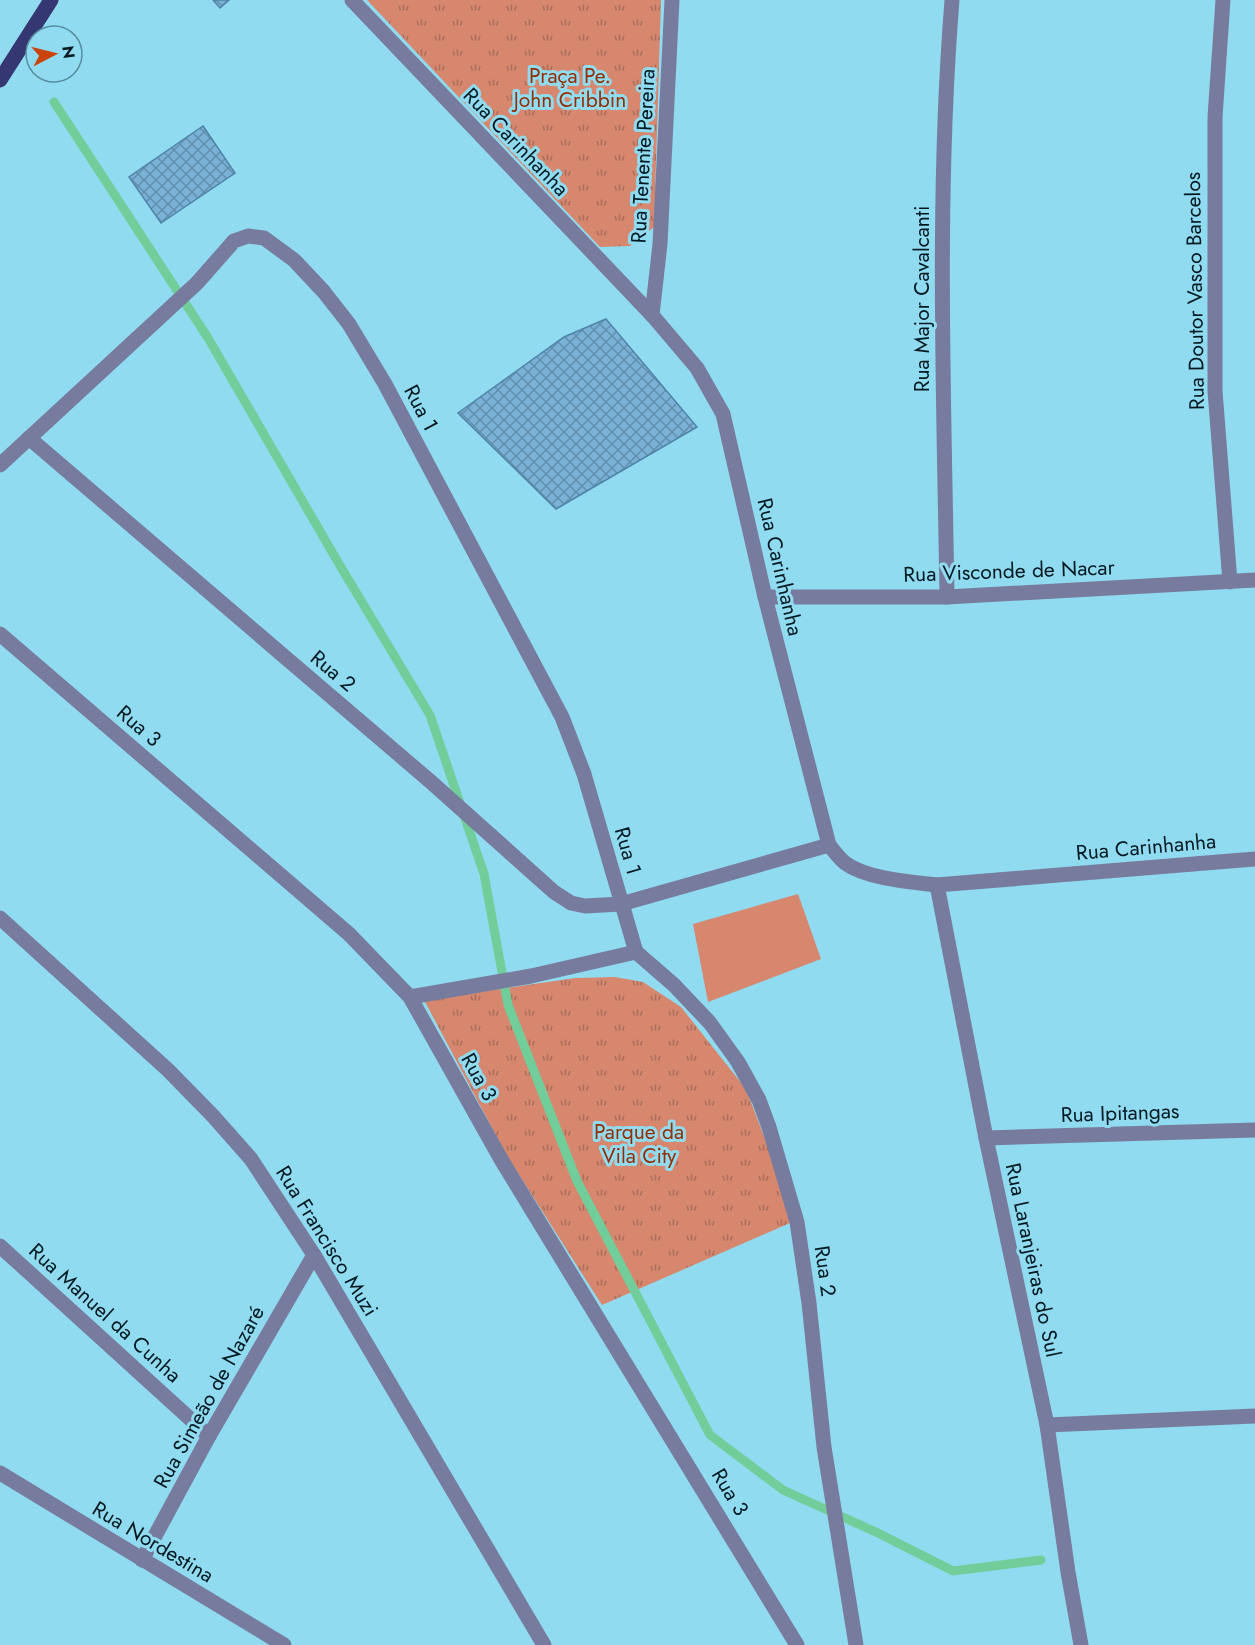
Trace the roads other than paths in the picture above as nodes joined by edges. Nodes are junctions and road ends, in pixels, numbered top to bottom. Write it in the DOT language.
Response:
graph roads {
  1 [pos="51,0"];
  2 [pos="352,0"];
  3 [pos="672,0"];
  4 [pos="952,0"];
  5 [pos="1223,0"];
  6 [pos="0,80"];
  7 [pos="652,315"];
  8 [pos="29,438"];
  9 [pos="0,465"];
  10 [pos="1255,580"];
  11 [pos="1230,582"];
  12 [pos="765,597"];
  13 [pos="947,597"];
  14 [pos="0,634"];
  15 [pos="829,845"];
  16 [pos="1255,859"];
  17 [pos="937,885"];
  18 [pos="621,904"];
  19 [pos="0,918"];
  20 [pos="636,952"];
  21 [pos="410,997"];
  22 [pos="1255,1130"];
  23 [pos="986,1138"];
  24 [pos="0,1246"];
  25 [pos="314,1255"];
  26 [pos="1255,1416"];
  27 [pos="1047,1425"];
  28 [pos="209,1436"];
  29 [pos="0,1473"];
  30 [pos="142,1560"];
  31 [pos="284,1645"];
  32 [pos="544,1645"];
  33 [pos="797,1645"];
  34 [pos="856,1645"];
  35 [pos="1081,1645"];
  1 -- 6 [label="main road"];
  2 -- 7 [label="street, Rua Carinhanha"];
  3 -- 7 [label="street, Rua Tenente Pereira"];
  4 -- 13 [label="street, Rua Major Cavalcanti"];
  5 -- 11 [label="street, Rua Doutor Vasco Barcelos"];
  7 -- 12 [label="street, Rua Carinhanha"];
  8 -- 9 [label="street, Rua 1"];
  8 -- 18 [label="street, Rua 2"];
  8 -- 18 [label="street, Rua 1"];
  10 -- 11 [label="street, Rua Visconde de Nacar"];
  11 -- 13 [label="street, Rua Visconde de Nacar"];
  12 -- 13 [label="street, Rua Visconde de Nacar"];
  12 -- 15 [label="street, Rua Carinhanha"];
  14 -- 21 [label="street, Rua 3"];
  15 -- 17 [label="street, Rua Carinhanha"];
  15 -- 18 [label="street, Rua 2"];
  16 -- 17 [label="street, Rua Carinhanha"];
  17 -- 23 [label="street, Rua Laranjeiras do Sul"];
  18 -- 20 [label="street, Rua 1"];
  19 -- 25 [label="street, Rua Francisco Muzi"];
  20 -- 21 [label="street"];
  20 -- 34 [label="street, Rua 2"];
  21 -- 33 [label="street, Rua 3"];
  22 -- 23 [label="street, Rua Ipitangas"];
  23 -- 27 [label="street, Rua Laranjeiras do Sul"];
  24 -- 28 [label="street, Rua Manuel da Cunha"];
  25 -- 28 [label="street, Rua Simeão de Nazaré"];
  25 -- 32 [label="street, Rua Francisco Muzi"];
  26 -- 27 [label="street"];
  27 -- 35 [label="street, Rua Laranjeiras do Sul"];
  28 -- 30 [label="street, Rua Simeão de Nazaré"];
  29 -- 30 [label="street, Rua Nordestina"];
  30 -- 31 [label="street, Rua Nordestina"];
}
